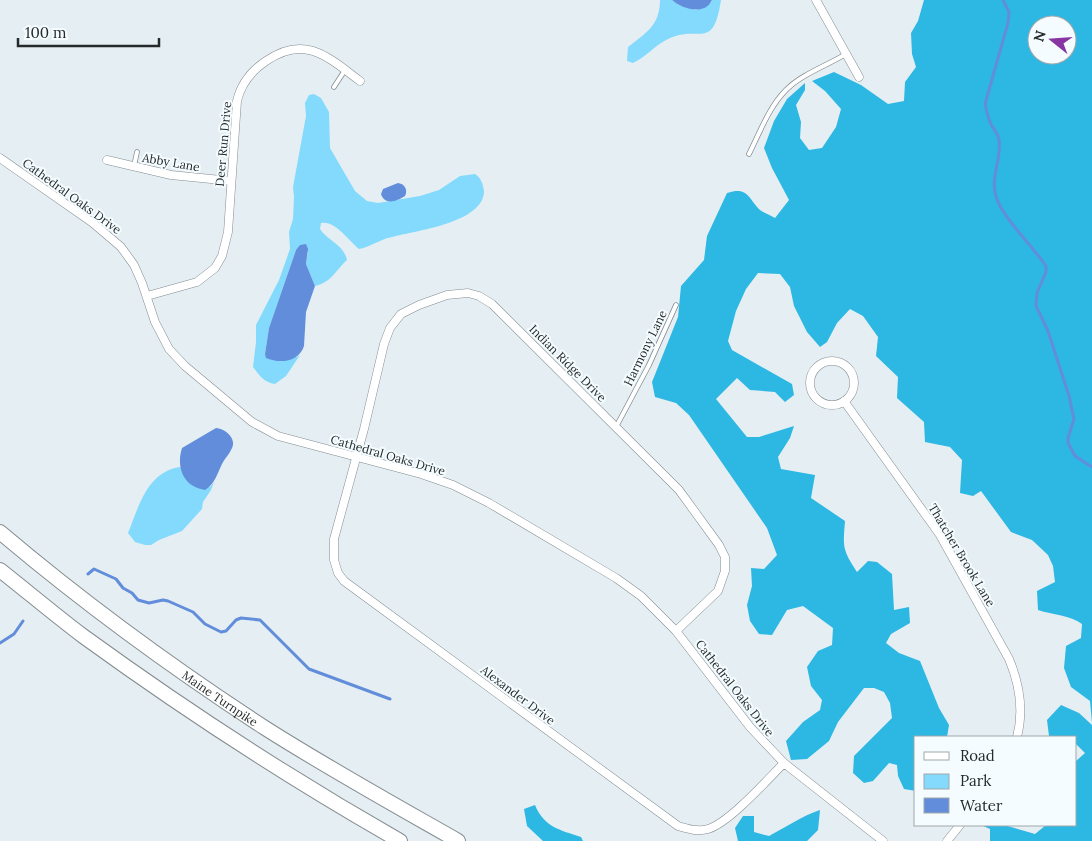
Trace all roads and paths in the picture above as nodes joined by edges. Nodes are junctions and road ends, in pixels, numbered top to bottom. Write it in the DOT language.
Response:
graph roads {
  1 [pos="816,0"];
  2 [pos="846,54"];
  3 [pos="345,70"];
  4 [pos="859,77"];
  5 [pos="360,81"];
  6 [pos="334,87"];
  7 [pos="137,152"];
  8 [pos="749,154"];
  9 [pos="0,158"];
  10 [pos="108,160"];
  11 [pos="134,167"];
  12 [pos="231,181"];
  13 [pos="147,296"];
  14 [pos="676,304"];
  15 [pos="844,401"];
  16 [pos="616,427"];
  17 [pos="357,457"];
  18 [pos="0,532"];
  19 [pos="0,570"];
  20 [pos="676,631"];
  21 [pos="1017,736"];
  22 [pos="784,764"];
  23 [pos="959,826"];
  24 [pos="400,841"];
  25 [pos="458,841"];
  26 [pos="883,841"];
  27 [pos="947,841"];
  1 -- 2 [label="street"];
  2 -- 4 [label="street"];
  2 -- 8 [label="lane"];
  3 -- 5 [label="street, Deer Run Drive"];
  3 -- 6 [label="lane"];
  3 -- 12 [label="street, Deer Run Drive"];
  7 -- 11 [label="lane"];
  9 -- 13 [label="street, Cathedral Oaks Drive"];
  10 -- 11 [label="street, Abby Lane"];
  11 -- 12 [label="street, Abby Lane"];
  12 -- 13 [label="street, Deer Run Drive"];
  13 -- 17 [label="street, Cathedral Oaks Drive"];
  14 -- 16 [label="lane, Harmony Lane"];
  15 -- 15 [label="street"];
  15 -- 21 [label="street, Thatcher Brook Lane"];
  16 -- 17 [label="street, Indian Ridge Drive"];
  16 -- 20 [label="street, Indian Ridge Drive"];
  17 -- 20 [label="street, Cathedral Oaks Drive"];
  17 -- 22 [label="street, Alexander Drive"];
  18 -- 25 [label="highway, Maine Turnpike"];
  19 -- 24 [label="highway"];
  20 -- 22 [label="street, Cathedral Oaks Drive"];
  22 -- 26 [label="street, Cathedral Oaks Drive"];
  23 -- 27 [label="street"];
}
